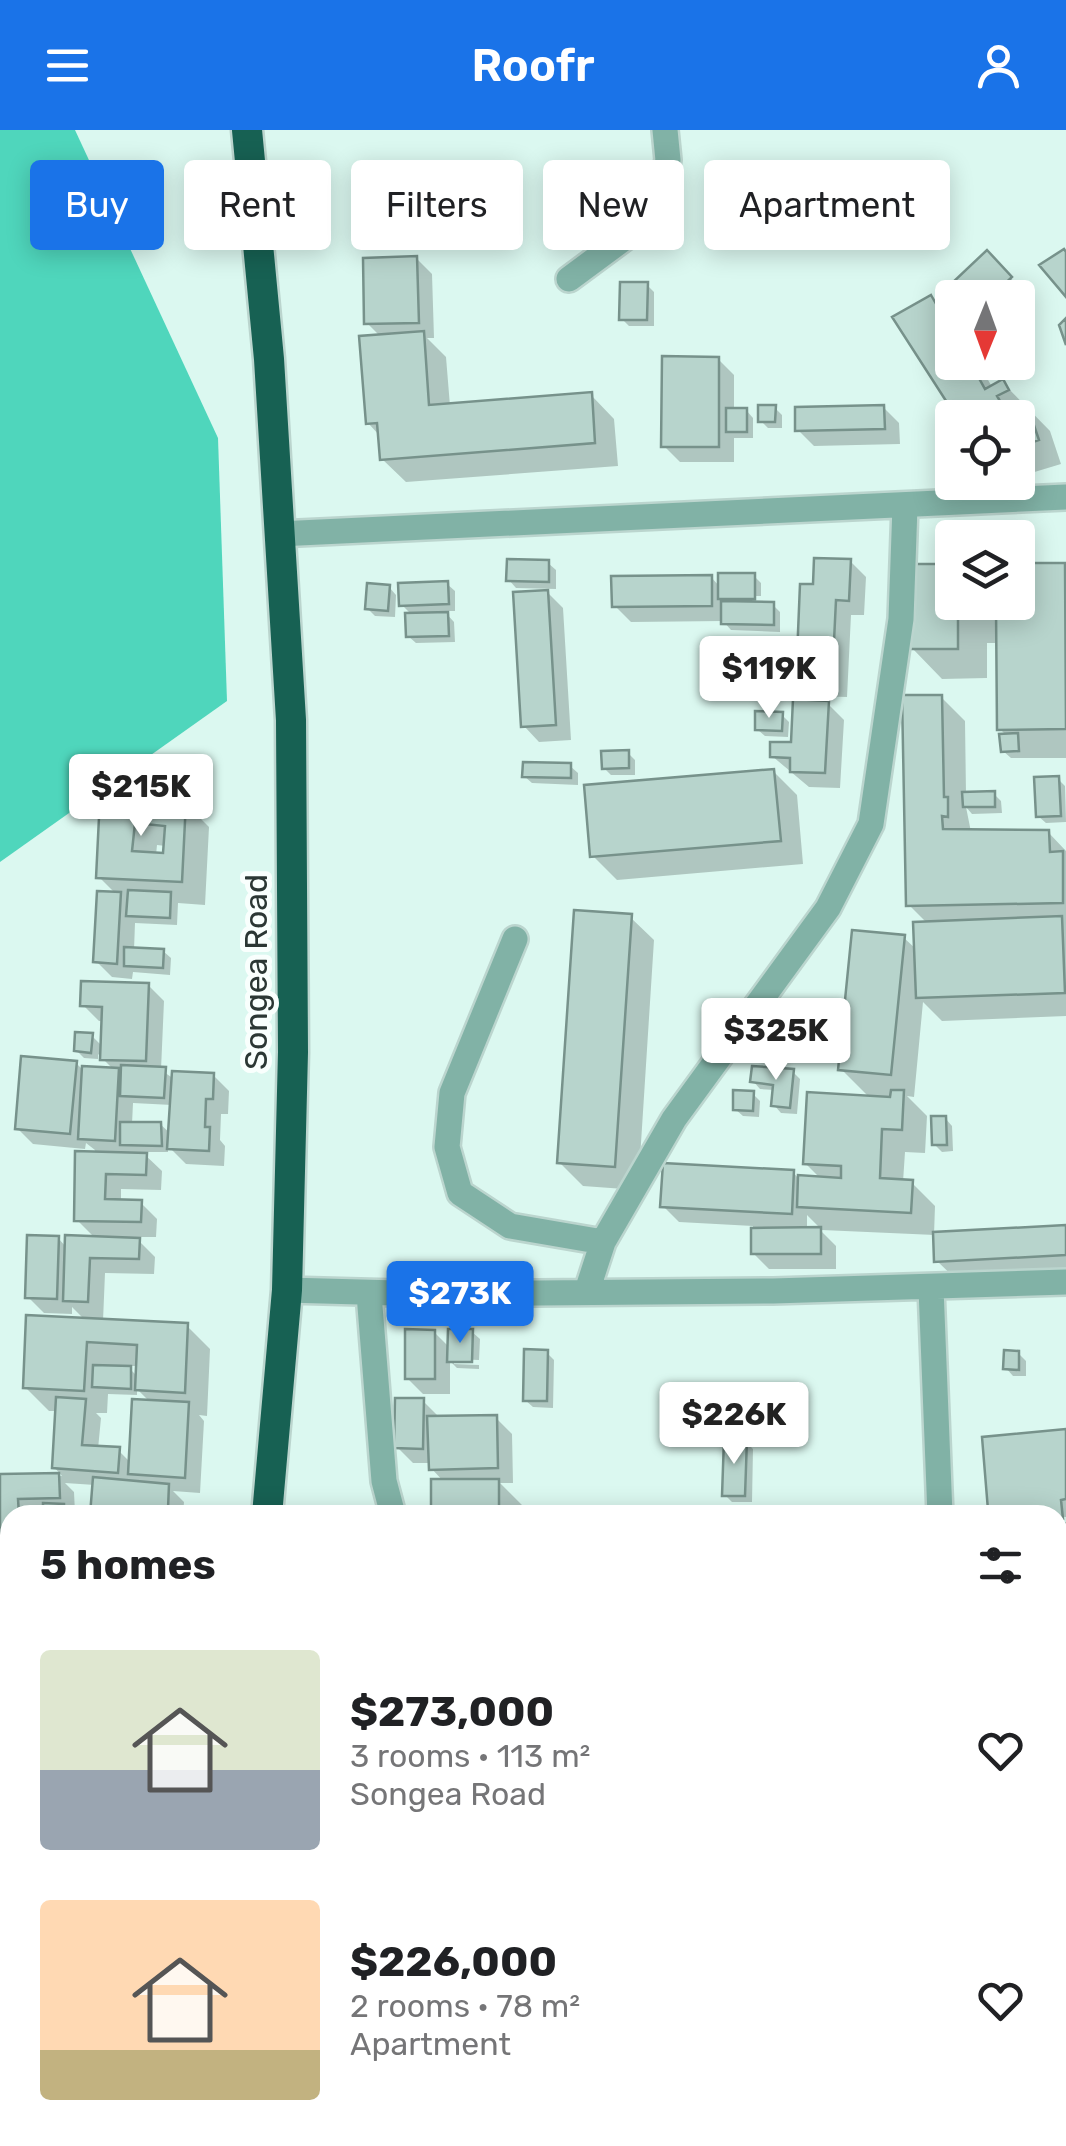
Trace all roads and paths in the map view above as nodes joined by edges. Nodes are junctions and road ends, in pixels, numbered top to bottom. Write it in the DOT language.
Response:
graph roads {
  1 [pos="247,130"];
  2 [pos="665,130"];
  3 [pos="568,279"];
  4 [pos="1066,497"];
  5 [pos="905,506"];
  6 [pos="278,534"];
  7 [pos="515,939"];
  8 [pos="603,1242"];
  9 [pos="1066,1282"];
  10 [pos="931,1288"];
  11 [pos="287,1290"];
  12 [pos="587,1292"];
  13 [pos="370,1294"];
  14 [pos="268,1505"];
  15 [pos="390,1505"];
  16 [pos="940,1505"];
  1 -- 6 [label="highway, Songea Road"];
  2 -- 3 [label="street"];
  4 -- 5 [label="street"];
  5 -- 6 [label="street"];
  5 -- 8 [label="street"];
  6 -- 11 [label="highway, Songea Road"];
  7 -- 8 [label="street"];
  8 -- 12 [label="street"];
  9 -- 10 [label="street"];
  10 -- 12 [label="street"];
  10 -- 16 [label="street"];
  11 -- 13 [label="street"];
  11 -- 14 [label="highway, Songea Road"];
  12 -- 13 [label="street"];
  13 -- 15 [label="street"];
}
